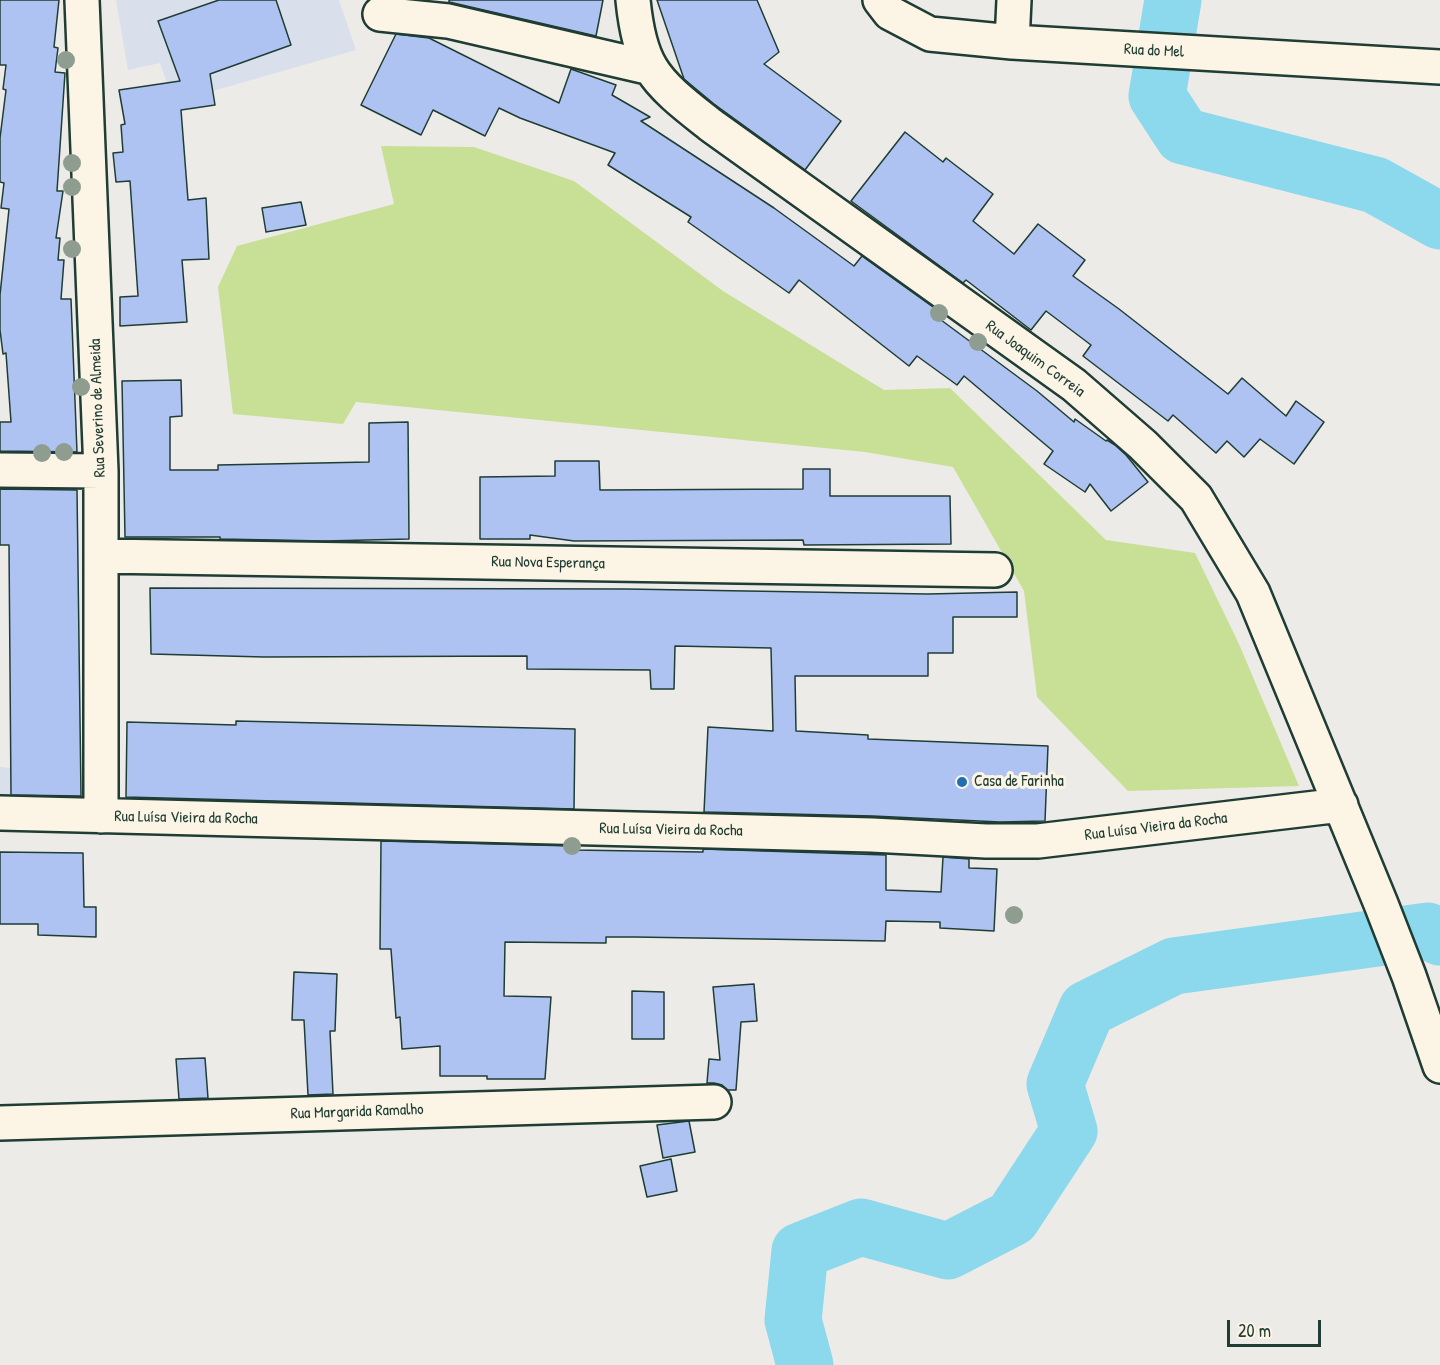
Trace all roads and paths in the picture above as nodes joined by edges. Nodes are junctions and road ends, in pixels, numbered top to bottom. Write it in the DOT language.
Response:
graph roads {
  1 [pos="82,0"];
  2 [pos="633,0"];
  3 [pos="880,0"];
  4 [pos="1014,0"];
  5 [pos="450,11"];
  6 [pos="380,14"];
  7 [pos="1012,42"];
  8 [pos="1440,67"];
  9 [pos="651,68"];
  10 [pos="0,470"];
  11 [pos="101,471"];
  12 [pos="101,556"];
  13 [pos="995,570"];
  14 [pos="1341,805"];
  15 [pos="0,813"];
  16 [pos="101,816"];
  17 [pos="1438,1057"];
  18 [pos="714,1102"];
  19 [pos="0,1123"];
  1 -- 11 [label="street, Rua Severino de Almeida"];
  2 -- 9 [label="street, Rua Joaquim Correia"];
  3 -- 7 [label="street, Rua do Mel"];
  4 -- 7 [label="street"];
  5 -- 6 [label="street"];
  5 -- 9 [label="street"];
  7 -- 8 [label="street, Rua do Mel"];
  9 -- 14 [label="street, Rua Joaquim Correia"];
  10 -- 11 [label="street"];
  11 -- 12 [label="street, Rua Severino de Almeida"];
  12 -- 13 [label="street, Rua Nova Esperança"];
  12 -- 16 [label="street, Rua Severino de Almeida"];
  14 -- 16 [label="street, Rua Luísa Vieira da Rocha"];
  14 -- 17 [label="street, Rua Joaquim Correia"];
  15 -- 16 [label="street, Rua Luísa Vieira da Rocha"];
  18 -- 19 [label="street, Rua Margarida Ramalho"];
}
